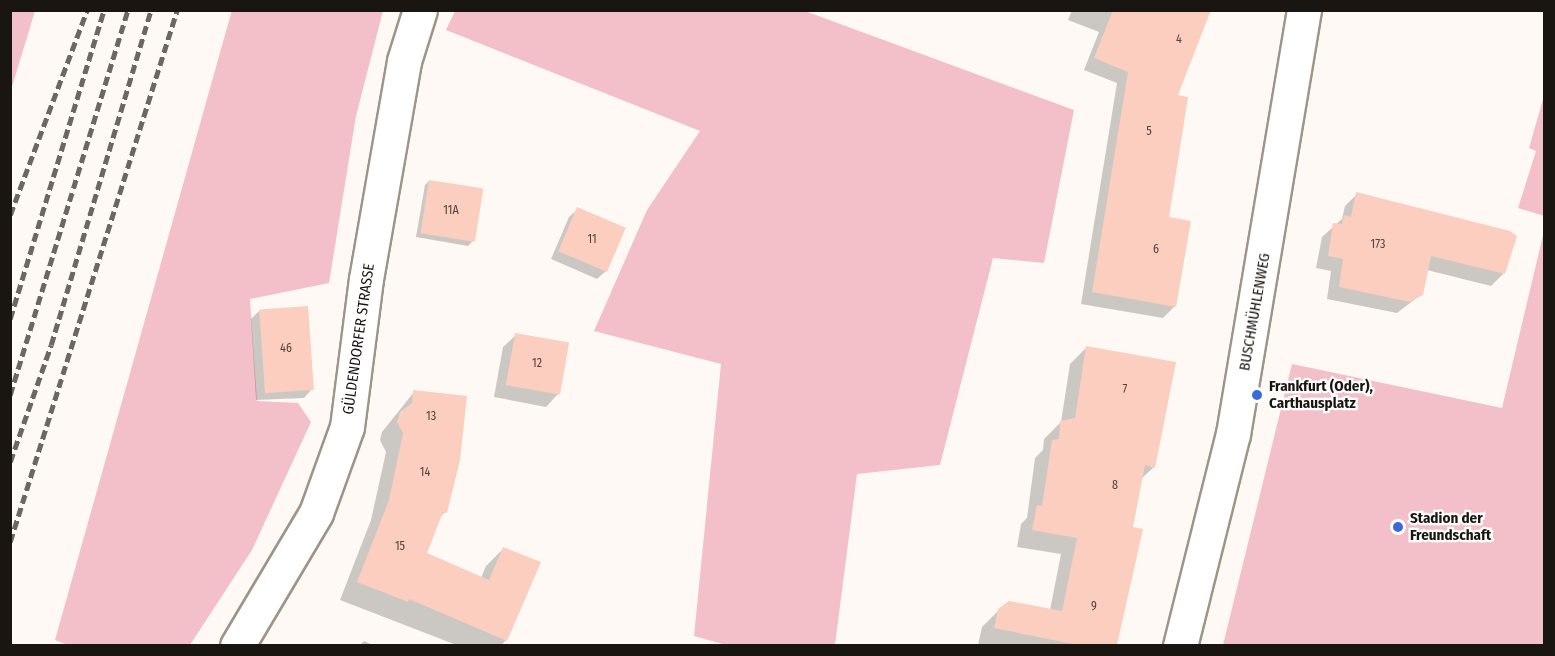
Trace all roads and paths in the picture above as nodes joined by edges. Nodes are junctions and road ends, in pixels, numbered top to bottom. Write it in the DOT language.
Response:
graph roads {
  1 [pos="420,10"];
  2 [pos="1304,10"];
  3 [pos="237,645"];
  4 [pos="1180,645"];
  1 -- 3 [label="street, GÜLDENDORFER STRASSE"];
  2 -- 4 [label="street, BUSCHMÜHLENWEG"];
}
